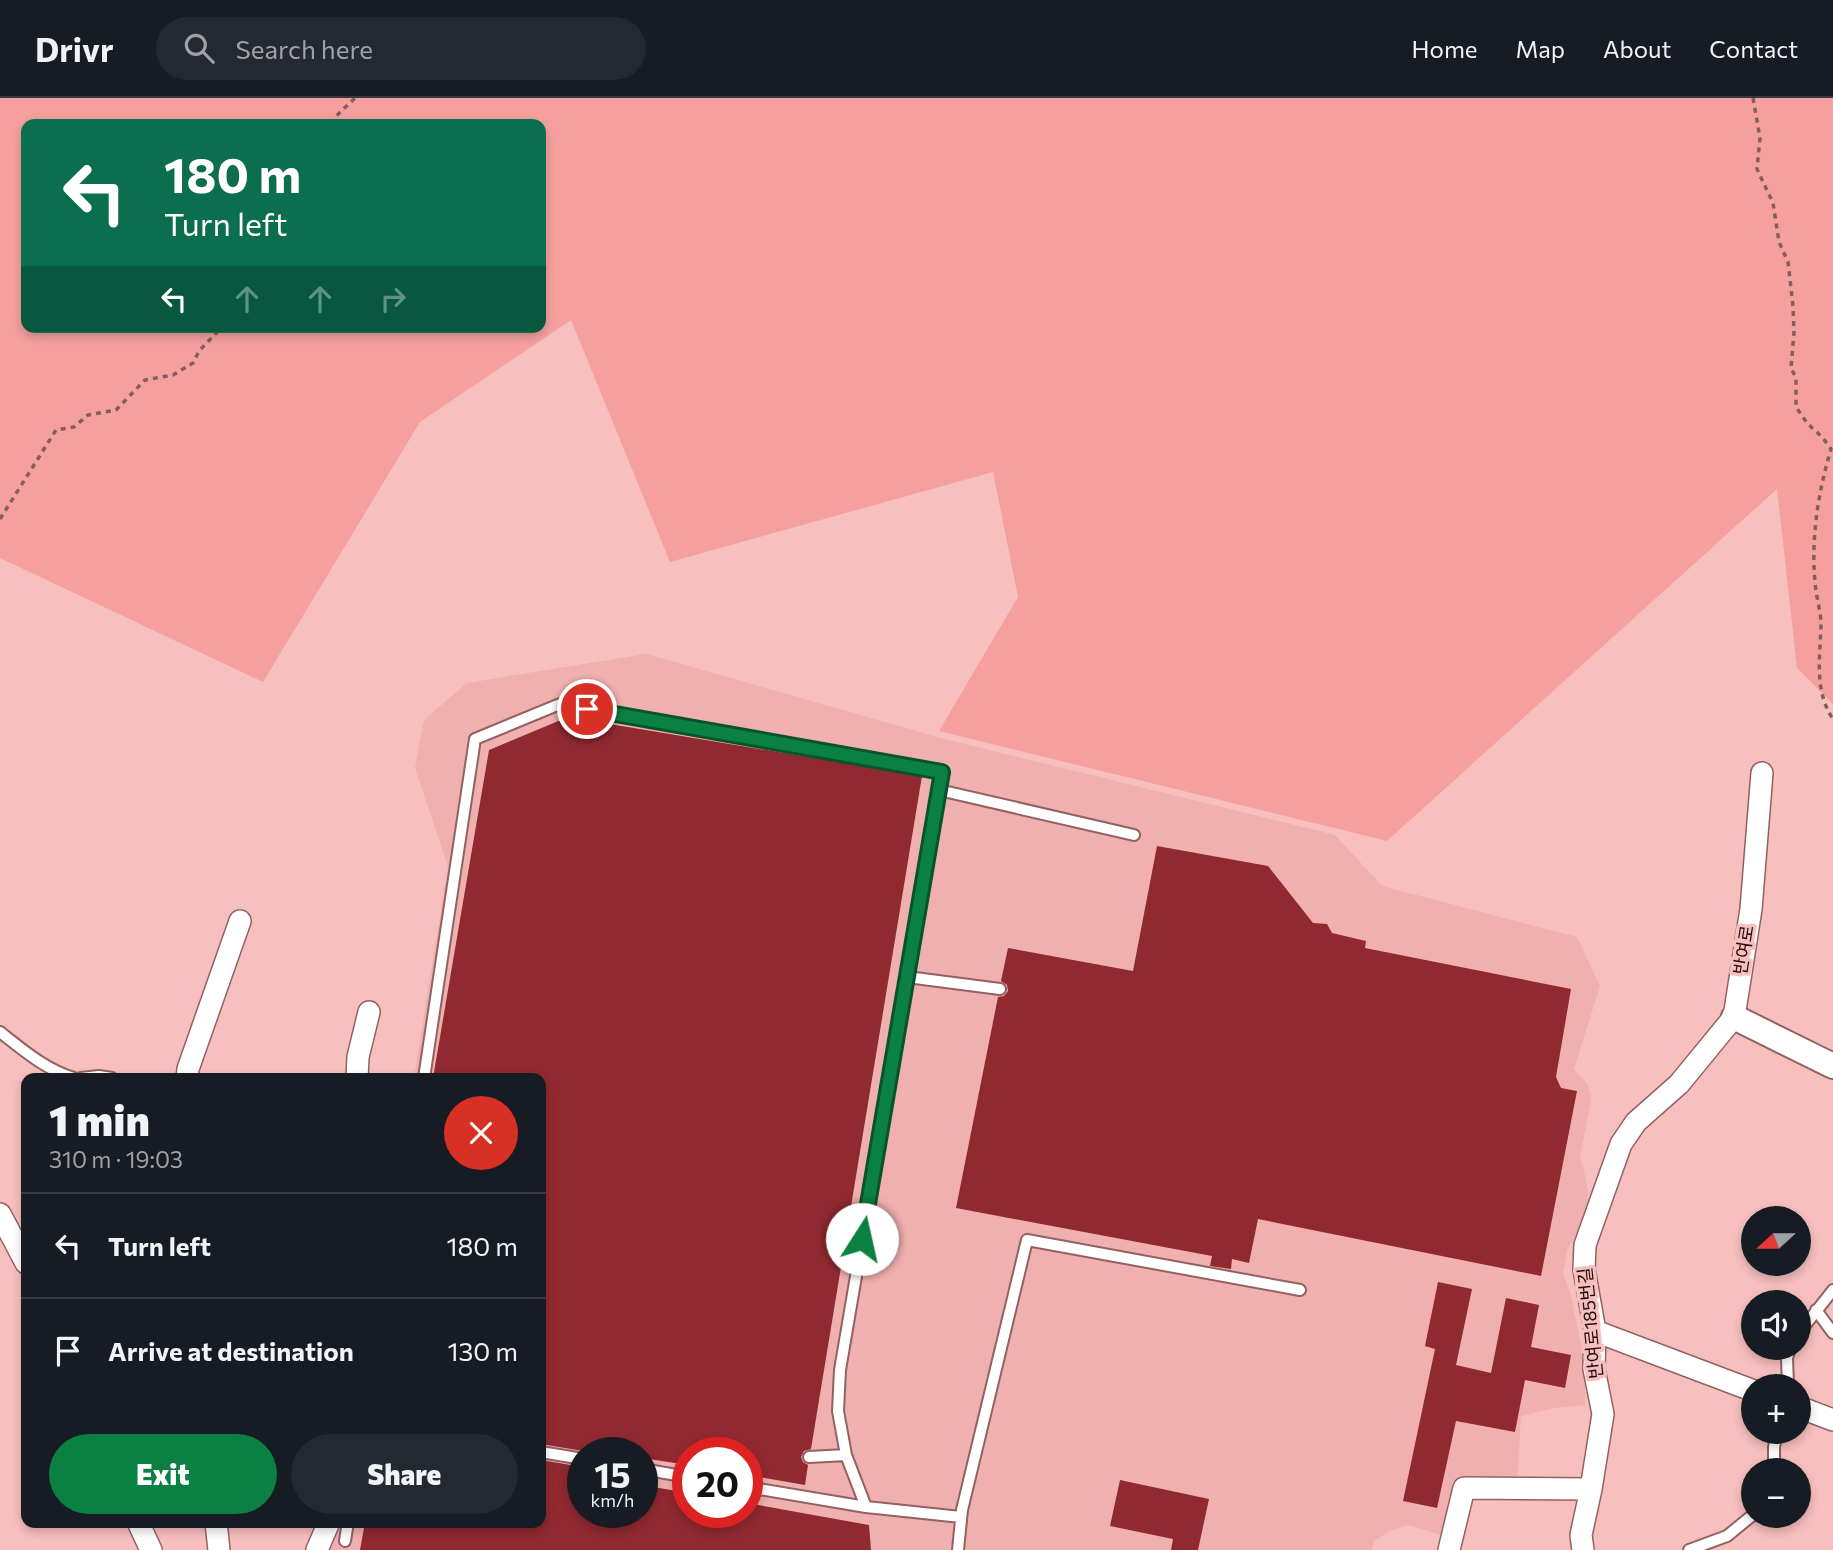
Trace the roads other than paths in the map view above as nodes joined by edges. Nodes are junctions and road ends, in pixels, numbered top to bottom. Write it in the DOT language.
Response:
graph roads {
  1 [pos="1762,773"];
  2 [pos="939,790"];
  3 [pos="1134,835"];
  4 [pos="240,921"];
  5 [pos="907,977"];
  6 [pos="1000,989"];
  7 [pos="369,1012"];
  8 [pos="1734,1017"];
  9 [pos="0,1032"];
  10 [pos="1833,1066"];
  11 [pos="58,1073"];
  12 [pos="188,1073"];
  13 [pos="357,1073"];
  14 [pos="425,1073"];
  15 [pos="0,1214"];
  16 [pos="21,1254"];
  17 [pos="1300,1290"];
  18 [pos="1833,1290"];
  19 [pos="1816,1310"];
  20 [pos="1811,1317"];
  21 [pos="1595,1331"];
  22 [pos="1833,1333"];
  23 [pos="1741,1386"];
  24 [pos="1811,1412"];
  25 [pos="1833,1420"];
  26 [pos="546,1453"];
  27 [pos="846,1455"];
  28 [pos="567,1456"];
  29 [pos="809,1457"];
  30 [pos="1591,1489"];
  31 [pos="763,1490"];
  32 [pos="866,1507"];
  33 [pos="961,1517"];
  34 [pos="1741,1525"];
  35 [pos="141,1528"];
  36 [pos="217,1528"];
  37 [pos="326,1528"];
  38 [pos="347,1528"];
  39 [pos="345,1541"];
  40 [pos="151,1550"];
  41 [pos="219,1550"];
  42 [pos="317,1550"];
  43 [pos="958,1550"];
  44 [pos="1449,1550"];
  45 [pos="1583,1550"];
  46 [pos="1689,1550"];
  1 -- 8 [label="street, 반여로"];
  2 -- 3 [label="lane"];
  2 -- 5 [label="lane"];
  2 -- 14 [label="lane"];
  4 -- 12 [label="street"];
  5 -- 6 [label="lane"];
  5 -- 27 [label="lane"];
  7 -- 13 [label="street"];
  8 -- 10 [label="street"];
  8 -- 21 [label="street, 반여로185번길"];
  9 -- 11 [label="lane"];
  15 -- 16 [label="street"];
  17 -- 33 [label="lane"];
  18 -- 19 [label="lane"];
  19 -- 20 [label="lane"];
  19 -- 22 [label="lane"];
  21 -- 23 [label="street"];
  21 -- 30 [label="street, 반여로185번길"];
  24 -- 25 [label="street"];
  26 -- 28 [label="lane"];
  27 -- 29 [label="lane"];
  27 -- 32 [label="lane"];
  30 -- 44 [label="street"];
  30 -- 45 [label="street, 반여로185번길"];
  31 -- 32 [label="lane"];
  32 -- 33 [label="lane"];
  33 -- 43 [label="lane"];
  34 -- 46 [label="lane"];
  35 -- 40 [label="street"];
  36 -- 41 [label="street"];
  37 -- 42 [label="street"];
  38 -- 39 [label="lane"];
}
